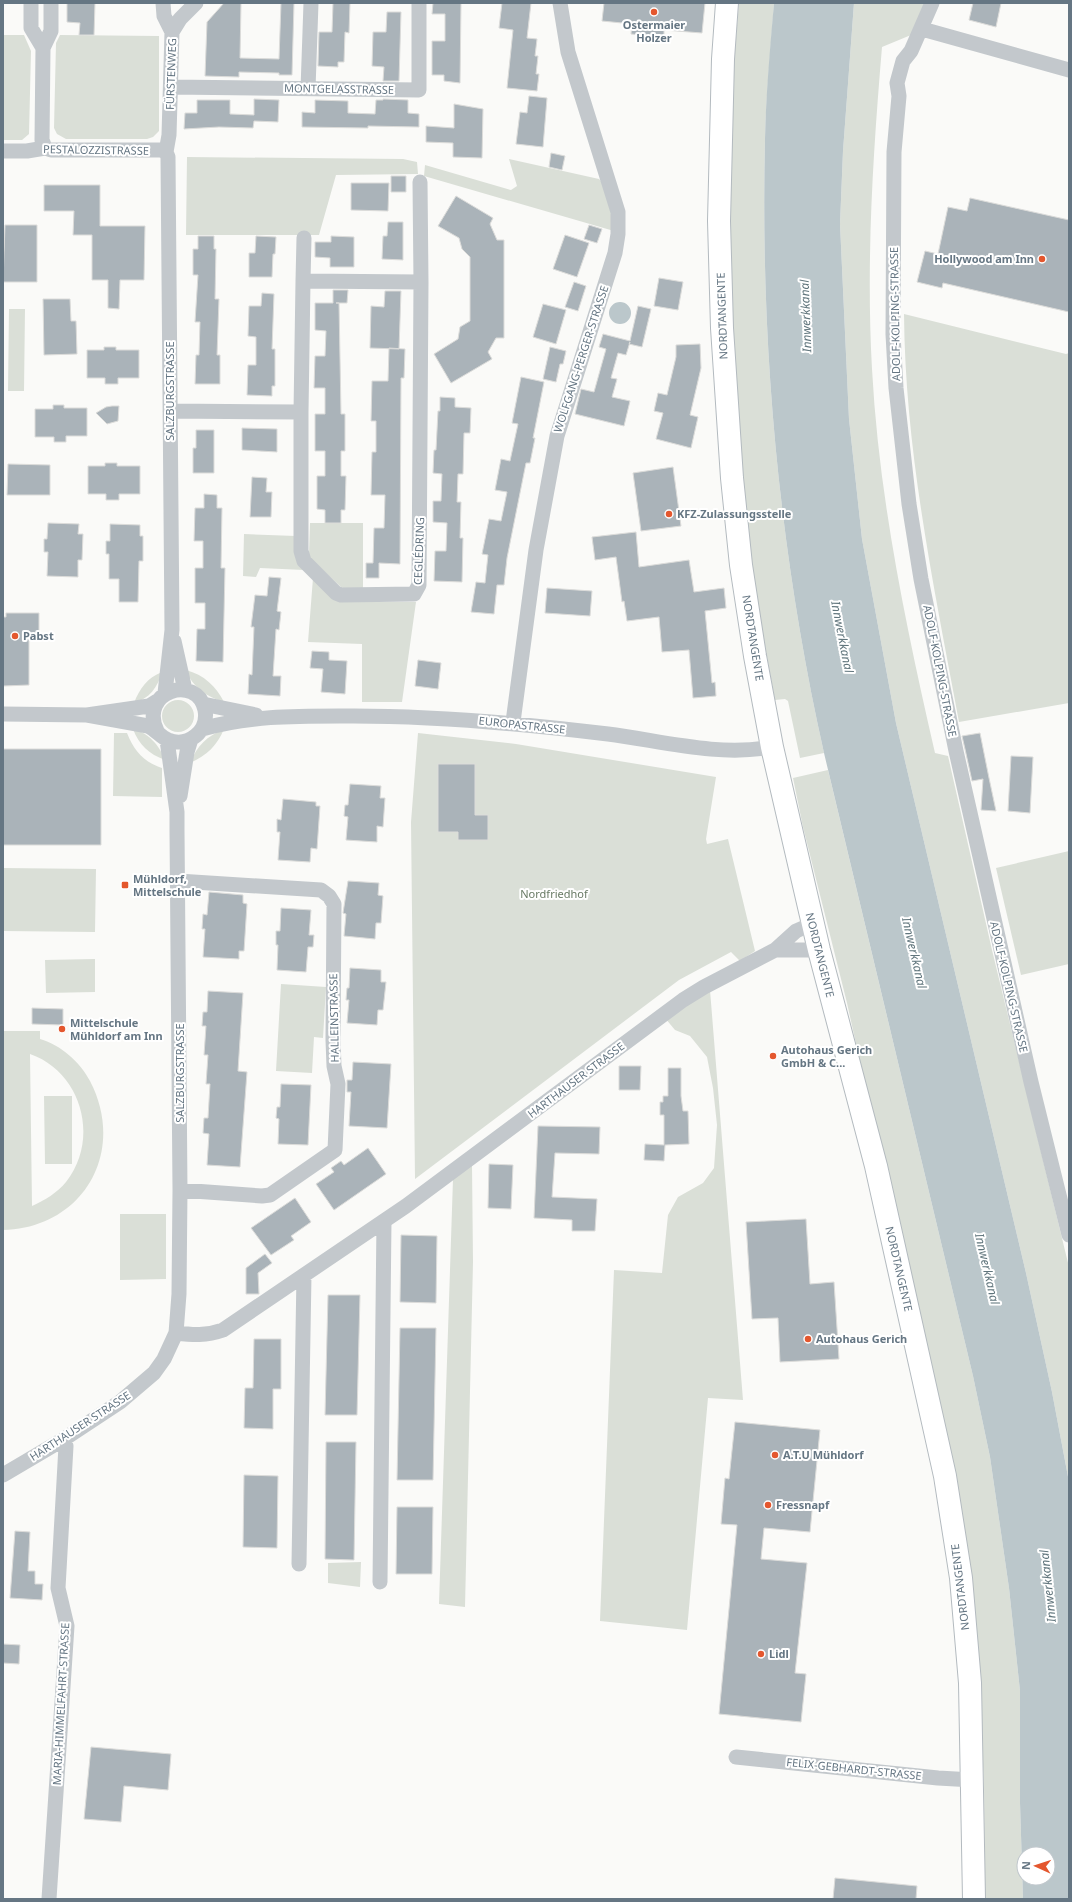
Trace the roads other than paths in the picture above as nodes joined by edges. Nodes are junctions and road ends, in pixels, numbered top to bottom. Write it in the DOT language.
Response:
graph roads {
  1 [pos="31,3"];
  2 [pos="51,3"];
  3 [pos="163,3"];
  4 [pos="196,3"];
  5 [pos="311,3"];
  6 [pos="419,3"];
  7 [pos="560,3"];
  8 [pos="727,3"];
  9 [pos="932,3"];
  10 [pos="922,29"];
  11 [pos="172,32"];
  12 [pos="42,48"];
  13 [pos="1069,70"];
  14 [pos="170,87"];
  15 [pos="308,89"];
  16 [pos="45,148"];
  17 [pos="3,151"];
  18 [pos="166,152"];
  19 [pos="420,182"];
  20 [pos="304,238"];
  21 [pos="303,281"];
  22 [pos="421,282"];
  23 [pos="170,410"];
  24 [pos="301,412"];
  25 [pos="172,630"];
  26 [pos="185,690"];
  27 [pos="161,697"];
  28 [pos="203,704"];
  29 [pos="3,714"];
  30 [pos="87,715"];
  31 [pos="269,716"];
  32 [pos="513,722"];
  33 [pos="202,729"];
  34 [pos="162,735"];
  35 [pos="191,739"];
  36 [pos="772,747"];
  37 [pos="177,812"];
  38 [pos="178,881"];
  39 [pos="812,924"];
  40 [pos="775,950"];
  41 [pos="819,950"];
  42 [pos="180,1190"];
  43 [pos="384,1221"];
  44 [pos="1069,1235"];
  45 [pos="304,1275"];
  46 [pos="176,1333"];
  47 [pos="64,1439"];
  48 [pos="3,1476"];
  49 [pos="300,1564"];
  50 [pos="380,1582"];
  51 [pos="736,1757"];
  52 [pos="973,1780"];
  53 [pos="49,1899"];
  54 [pos="974,1899"];
  1 -- 12 [label="street"];
  2 -- 12 [label="street"];
  3 -- 11 [label="street"];
  4 -- 11 [label="street, FÜRSTENWEG"];
  5 -- 15 [label="street"];
  6 -- 15 [label="street, MONTGELASSTRASSE"];
  7 -- 32 [label="street, WOLFGANG-PERGER-STRASSE"];
  8 -- 36 [label="main road, NORDTANGENTE"];
  9 -- 10 [label="street, ADOLF-KOLPING-STRASSE"];
  10 -- 13 [label="street"];
  10 -- 44 [label="street, ADOLF-KOLPING-STRASSE"];
  11 -- 14 [label="street, FÜRSTENWEG"];
  12 -- 16 [label="street"];
  14 -- 15 [label="street, MONTGELASSTRASSE"];
  14 -- 18 [label="street, FÜRSTENWEG"];
  16 -- 17 [label="street, PESTALOZZISTRASSE"];
  16 -- 18 [label="street, PESTALOZZISTRASSE"];
  18 -- 23 [label="street, SALZBURGSTRASSE"];
  19 -- 22 [label="street, CEGLÉDRING"];
  20 -- 21 [label="street, CEGLÉDRING"];
  21 -- 22 [label="street"];
  21 -- 24 [label="street, CEGLÉDRING"];
  22 -- 24 [label="street, CEGLÉDRING"];
  23 -- 24 [label="street"];
  23 -- 25 [label="street, SALZBURGSTRASSE"];
  25 -- 26 [label="street, SALZBURGSTRASSE"];
  25 -- 27 [label="street, SALZBURGSTRASSE"];
  26 -- 27 [label="street"];
  26 -- 28 [label="street"];
  27 -- 30 [label="street"];
  27 -- 34 [label="street"];
  28 -- 31 [label="street, EUROPASTRASSE"];
  28 -- 33 [label="street"];
  29 -- 30 [label="street"];
  30 -- 34 [label="street"];
  31 -- 32 [label="street, EUROPASTRASSE"];
  31 -- 33 [label="street, EUROPASTRASSE"];
  32 -- 36 [label="street, EUROPASTRASSE"];
  33 -- 35 [label="street"];
  34 -- 35 [label="street"];
  34 -- 37 [label="street, SALZBURGSTRASSE"];
  35 -- 37 [label="street, SALZBURGSTRASSE"];
  36 -- 39 [label="main road, NORDTANGENTE"];
  37 -- 38 [label="street, SALZBURGSTRASSE"];
  38 -- 42 [label="street, SALZBURGSTRASSE"];
  38 -- 42 [label="street, HALLEINSTRASSE"];
  39 -- 40 [label="street, HARTHAUSER STRASSE"];
  39 -- 41 [label="main road, NORDTANGENTE"];
  40 -- 41 [label="street, HARTHAUSER STRASSE"];
  40 -- 43 [label="street, HARTHAUSER STRASSE"];
  41 -- 52 [label="main road, NORDTANGENTE"];
  42 -- 46 [label="street, SALZBURGSTRASSE"];
  43 -- 45 [label="street, HARTHAUSER STRASSE"];
  43 -- 50 [label="street"];
  45 -- 46 [label="street, HARTHAUSER STRASSE"];
  45 -- 49 [label="street"];
  46 -- 47 [label="street, HARTHAUSER STRASSE"];
  47 -- 48 [label="street, HARTHAUSER STRASSE"];
  47 -- 53 [label="street, MARIA-HIMMELFAHRT-STRASSE"];
  51 -- 52 [label="street, FELIX-GEBHARDT-STRASSE"];
  52 -- 54 [label="main road, NORDTANGENTE"];
}
